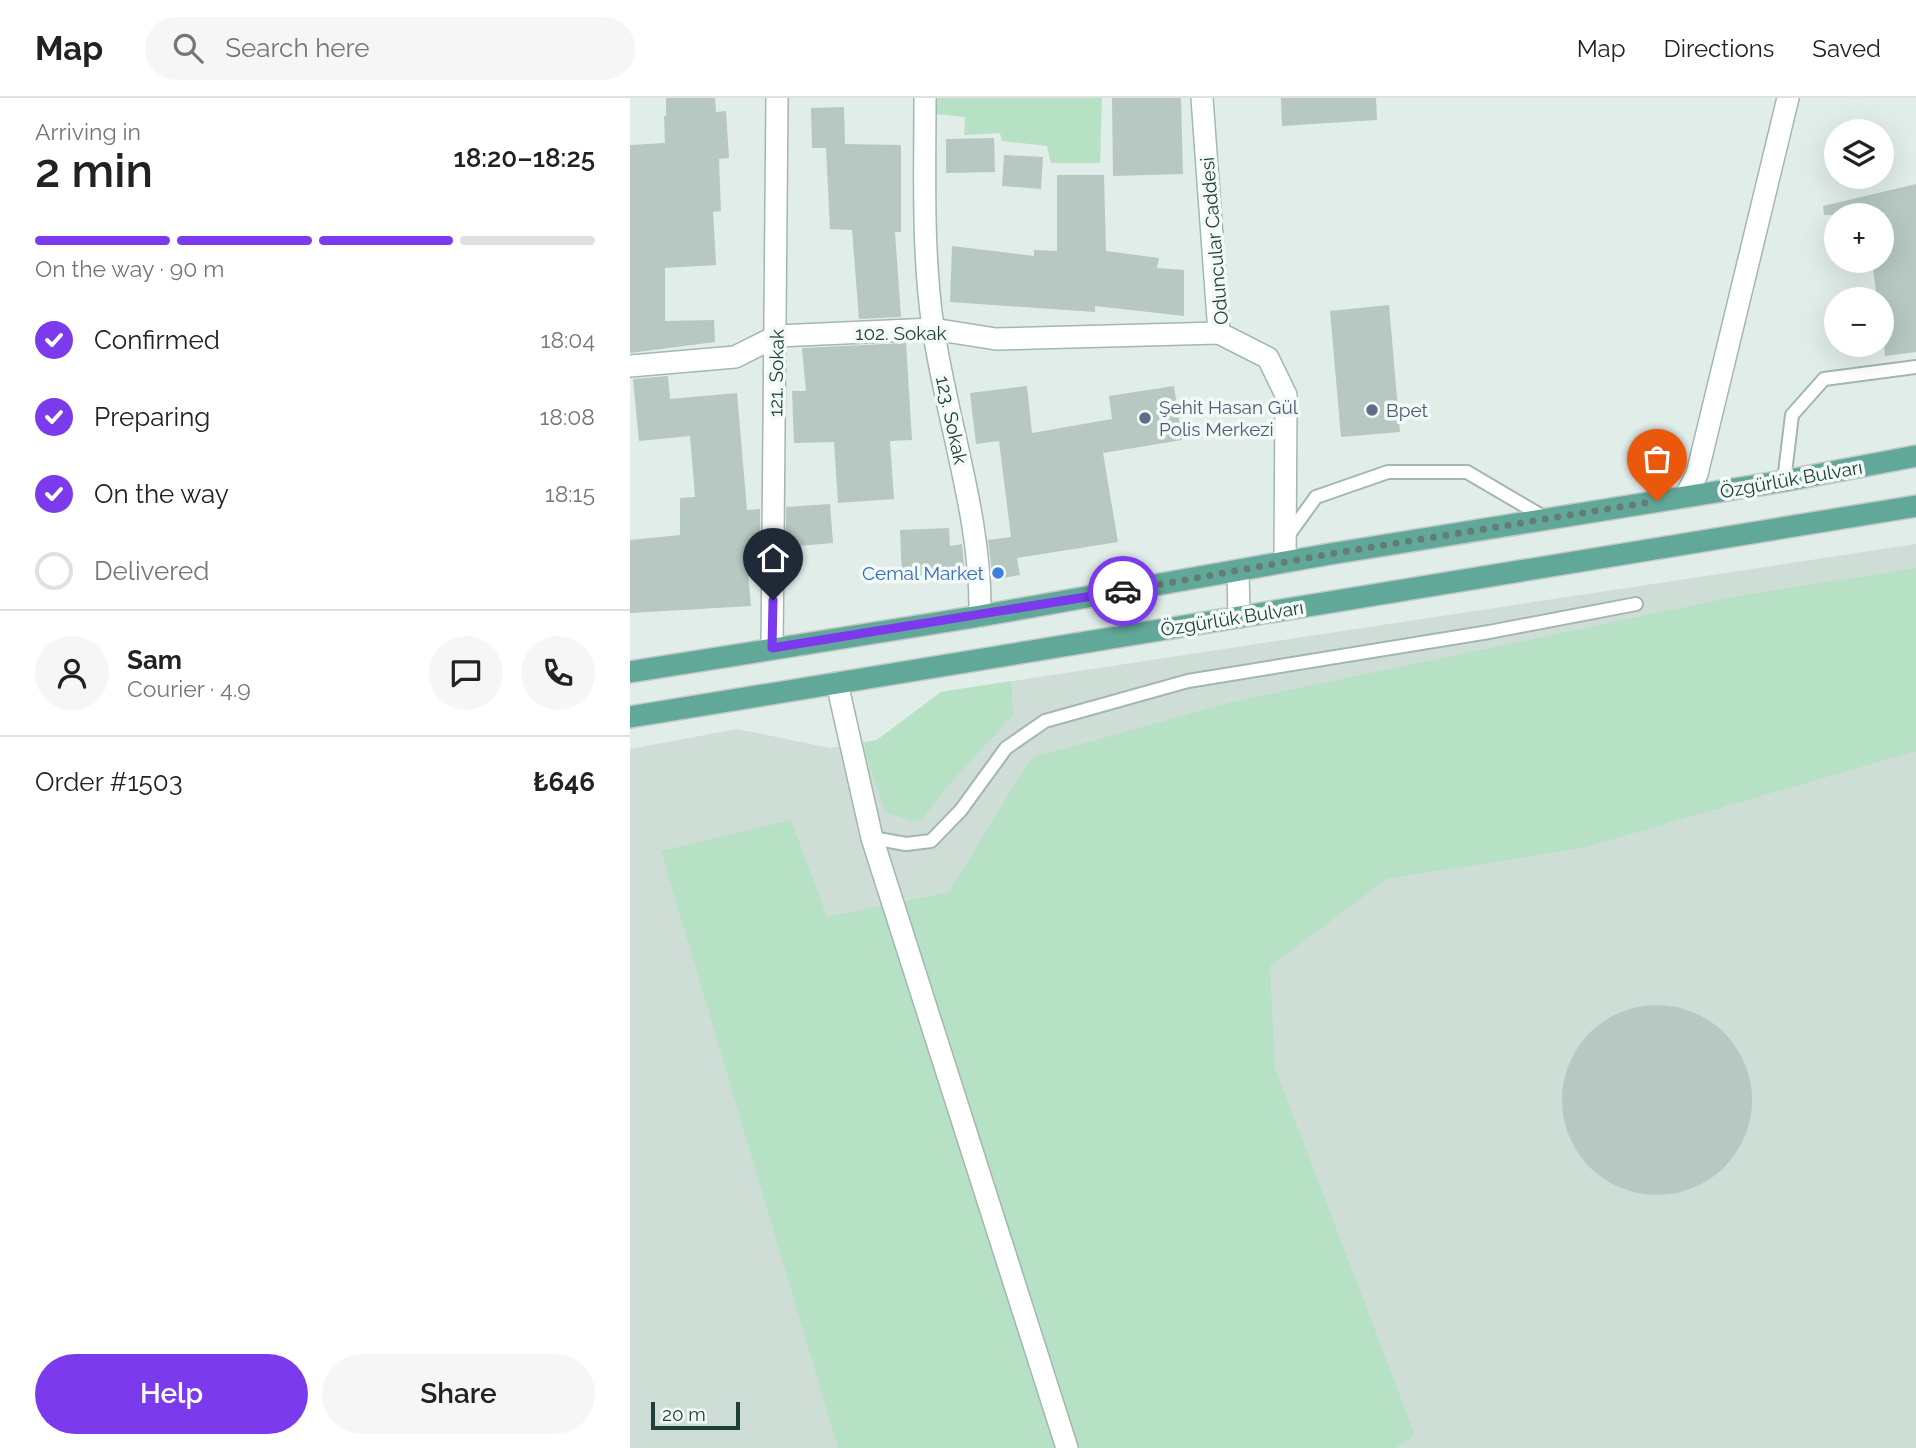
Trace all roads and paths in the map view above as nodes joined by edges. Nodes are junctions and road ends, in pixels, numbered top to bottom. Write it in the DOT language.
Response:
graph roads {
  1 [pos="777,98"];
  2 [pos="925,98"];
  3 [pos="1202,98"];
  4 [pos="1788,98"];
  5 [pos="933,329"];
  6 [pos="1219,333"];
  7 [pos="776,336"];
  8 [pos="630,366"];
  9 [pos="1916,367"];
  10 [pos="1916,456"];
  11 [pos="1784,481"];
  12 [pos="1685,497"];
  13 [pos="1916,506"];
  14 [pos="1547,519"];
  15 [pos="1285,540"];
  16 [pos="1285,562"];
  17 [pos="1238,571"];
  18 [pos="1636,604"];
  19 [pos="980,616"];
  20 [pos="1239,617"];
  21 [pos="772,648"];
  22 [pos="630,672"];
  23 [pos="837,683"];
  24 [pos="630,717"];
  25 [pos="872,838"];
  26 [pos="1067,1448"];
  1 -- 7 [label="street, 121. Sokak"];
  2 -- 5 [label="street, 123. Sokak"];
  3 -- 6 [label="street, Oduncular Caddesi"];
  4 -- 12 [label="street"];
  5 -- 6 [label="street, 102. Sokak"];
  5 -- 7 [label="street, 102. Sokak"];
  5 -- 19 [label="street, 123. Sokak"];
  6 -- 15 [label="street, Oduncular Caddesi"];
  7 -- 8 [label="street, 102. Sokak"];
  7 -- 21 [label="street, 121. Sokak"];
  9 -- 11 [label="lane"];
  10 -- 11 [label="main road, Özgürlük Bulvarı"];
  11 -- 12 [label="main road, Özgürlük Bulvarı"];
  12 -- 14 [label="main road, Özgürlük Bulvarı"];
  13 -- 20 [label="main road, Özgürlük Bulvarı"];
  14 -- 15 [label="lane"];
  14 -- 16 [label="main road, Özgürlük Bulvarı"];
  15 -- 16 [label="street, Oduncular Caddesi"];
  16 -- 17 [label="main road, Özgürlük Bulvarı"];
  17 -- 19 [label="main road, Özgürlük Bulvarı"];
  17 -- 20 [label="street"];
  18 -- 25 [label="lane"];
  19 -- 21 [label="main road, Özgürlük Bulvarı"];
  20 -- 23 [label="main road, Özgürlük Bulvarı"];
  21 -- 22 [label="main road, Özgürlük Bulvarı"];
  23 -- 24 [label="main road, Özgürlük Bulvarı"];
  23 -- 25 [label="street"];
  25 -- 26 [label="street"];
}
